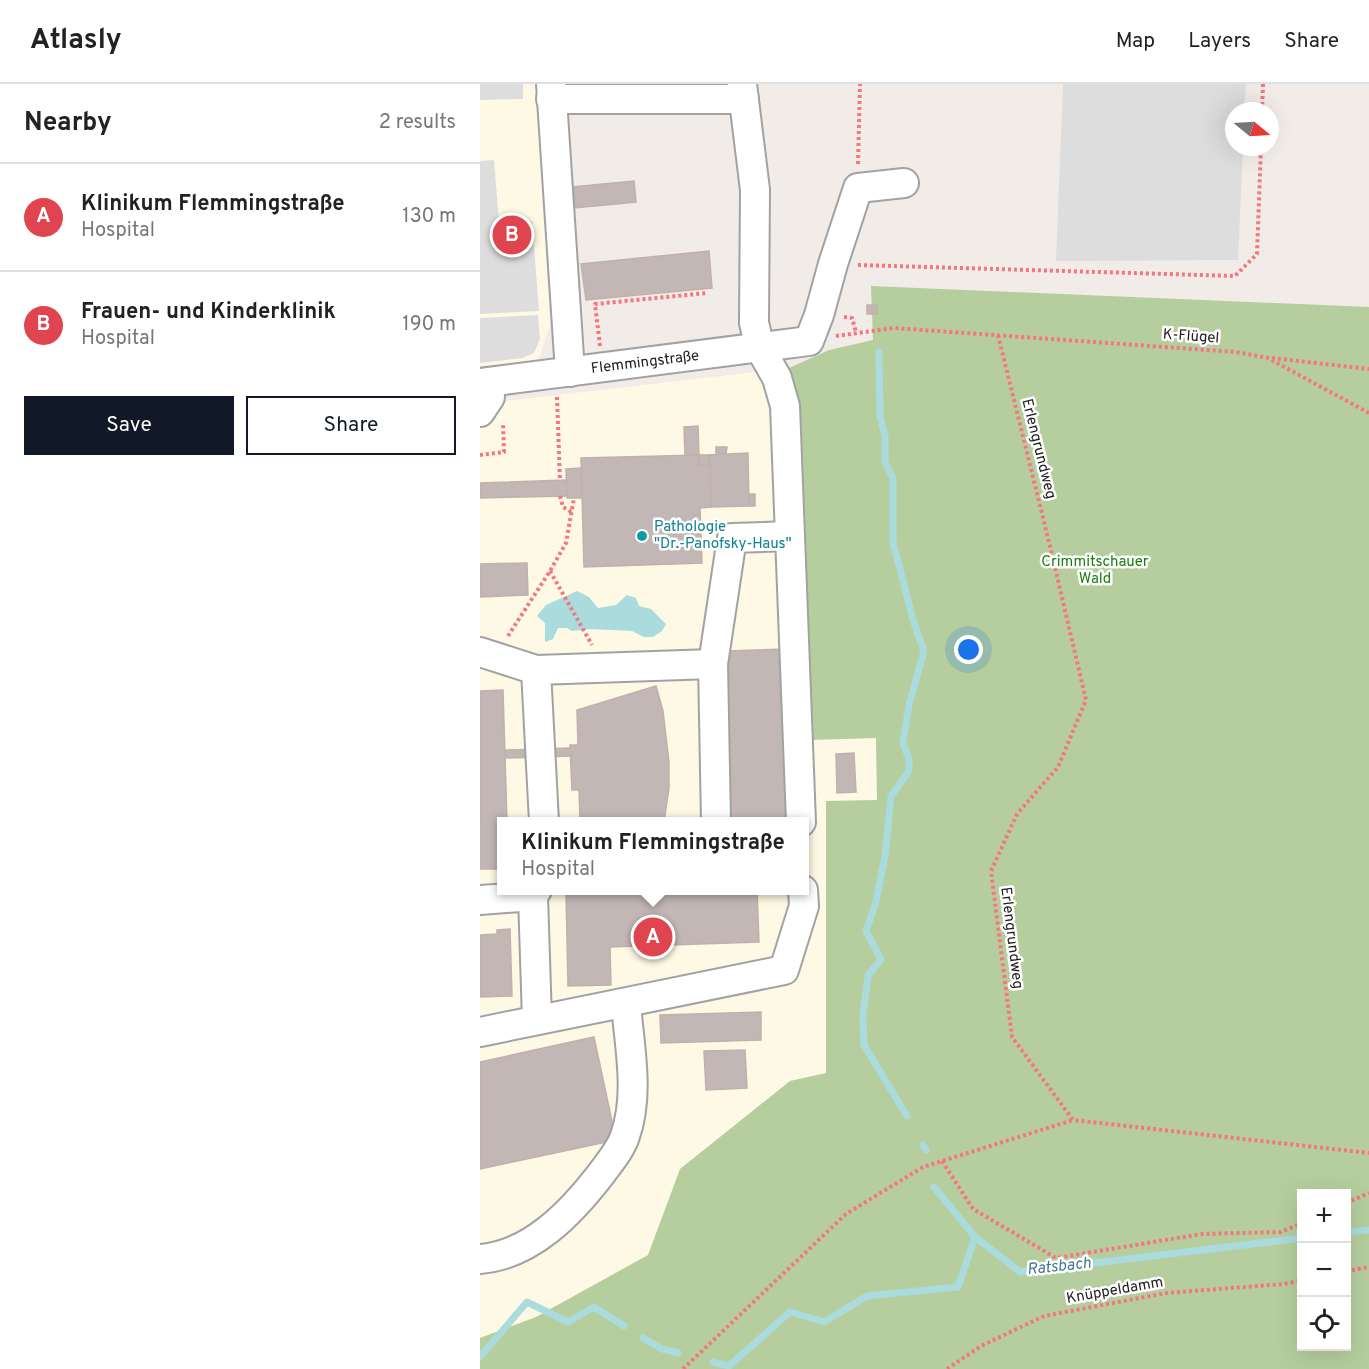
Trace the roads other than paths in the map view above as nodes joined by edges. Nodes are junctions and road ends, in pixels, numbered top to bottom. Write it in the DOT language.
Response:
graph roads {
  1 [pos="551,91"];
  2 [pos="743,92"];
  3 [pos="904,183"];
  4 [pos="760,348"];
  5 [pos="562,373"];
  6 [pos="484,383"];
  7 [pos="480,412"];
  8 [pos="790,536"];
  9 [pos="490,656"];
  10 [pos="713,664"];
  11 [pos="536,670"];
  12 [pos="544,817"];
  13 [pos="716,817"];
  14 [pos="801,817"];
  15 [pos="526,895"];
  16 [pos="535,895"];
  17 [pos="803,895"];
  18 [pos="480,900"];
  19 [pos="626,1003"];
  20 [pos="537,1020"];
  21 [pos="480,1032"];
  22 [pos="480,1258"];
  1 -- 2 [label="lane"];
  1 -- 5 [label="lane"];
  2 -- 4 [label="lane"];
  3 -- 4 [label="lane, Flemmingstraße"];
  4 -- 5 [label="lane, Flemmingstraße"];
  4 -- 8 [label="lane"];
  5 -- 6 [label="lane, Flemmingstraße"];
  6 -- 7 [label="lane"];
  8 -- 10 [label="lane"];
  8 -- 14 [label="lane"];
  9 -- 11 [label="lane"];
  10 -- 11 [label="lane"];
  10 -- 13 [label="lane"];
  11 -- 12 [label="lane"];
  15 -- 18 [label="lane"];
  16 -- 20 [label="lane"];
  17 -- 19 [label="lane"];
  19 -- 20 [label="lane"];
  19 -- 22 [label="lane"];
  20 -- 21 [label="lane"];
}
